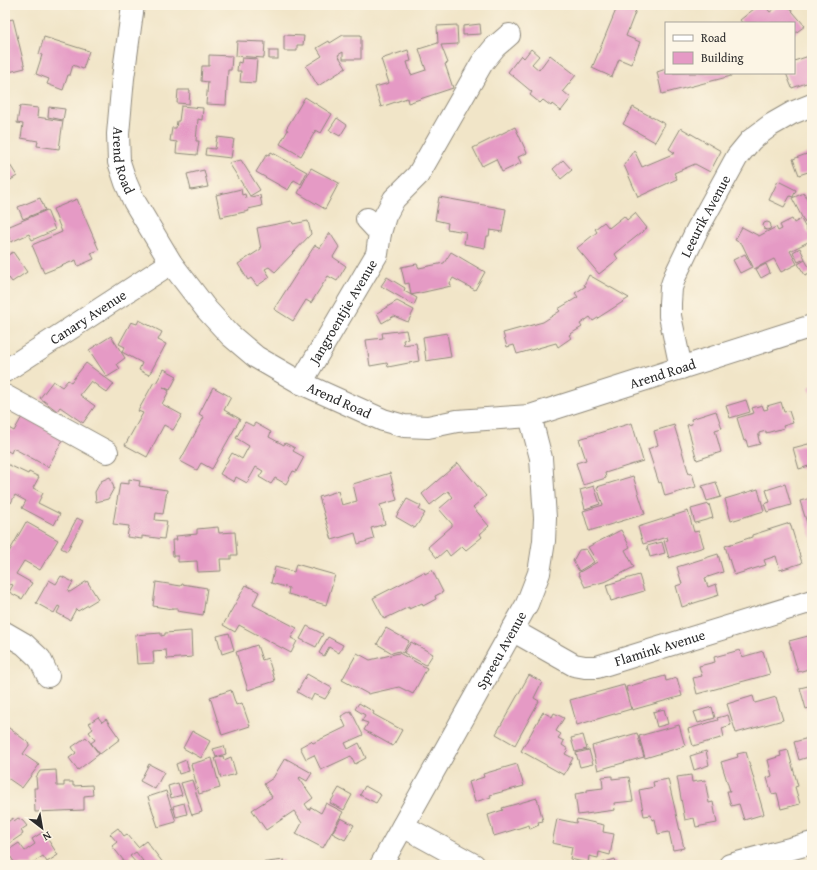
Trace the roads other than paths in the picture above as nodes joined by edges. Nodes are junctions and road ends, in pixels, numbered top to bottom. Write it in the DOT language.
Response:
graph roads {
  1 [pos="133,5"];
  2 [pos="509,35"];
  3 [pos="812,105"];
  4 [pos="172,263"];
  5 [pos="812,326"];
  6 [pos="681,368"];
  7 [pos="5,371"];
  8 [pos="301,383"];
  9 [pos="5,396"];
  10 [pos="530,416"];
  11 [pos="107,452"];
  12 [pos="812,601"];
  13 [pos="512,630"];
  14 [pos="5,633"];
  15 [pos="48,676"];
  16 [pos="402,826"];
  17 [pos="812,842"];
  18 [pos="381,865"];
  19 [pos="474,865"];
  20 [pos="730,865"];
  1 -- 4 [label="street, Arend Road"];
  2 -- 8 [label="street, Jangroentjie Avenue"];
  3 -- 6 [label="street, Leeurik Avenue"];
  4 -- 7 [label="street, Canary Avenue"];
  4 -- 8 [label="street, Arend Road"];
  5 -- 6 [label="street, Arend Road"];
  6 -- 10 [label="street, Arend Road"];
  8 -- 10 [label="street, Arend Road"];
  9 -- 11 [label="street"];
  10 -- 13 [label="street, Spreeu Avenue"];
  12 -- 13 [label="street, Flamink Avenue"];
  13 -- 16 [label="street, Spreeu Avenue"];
  14 -- 15 [label="street"];
  16 -- 18 [label="street, Spreeu Avenue"];
  16 -- 19 [label="street"];
  17 -- 20 [label="street"];
}
